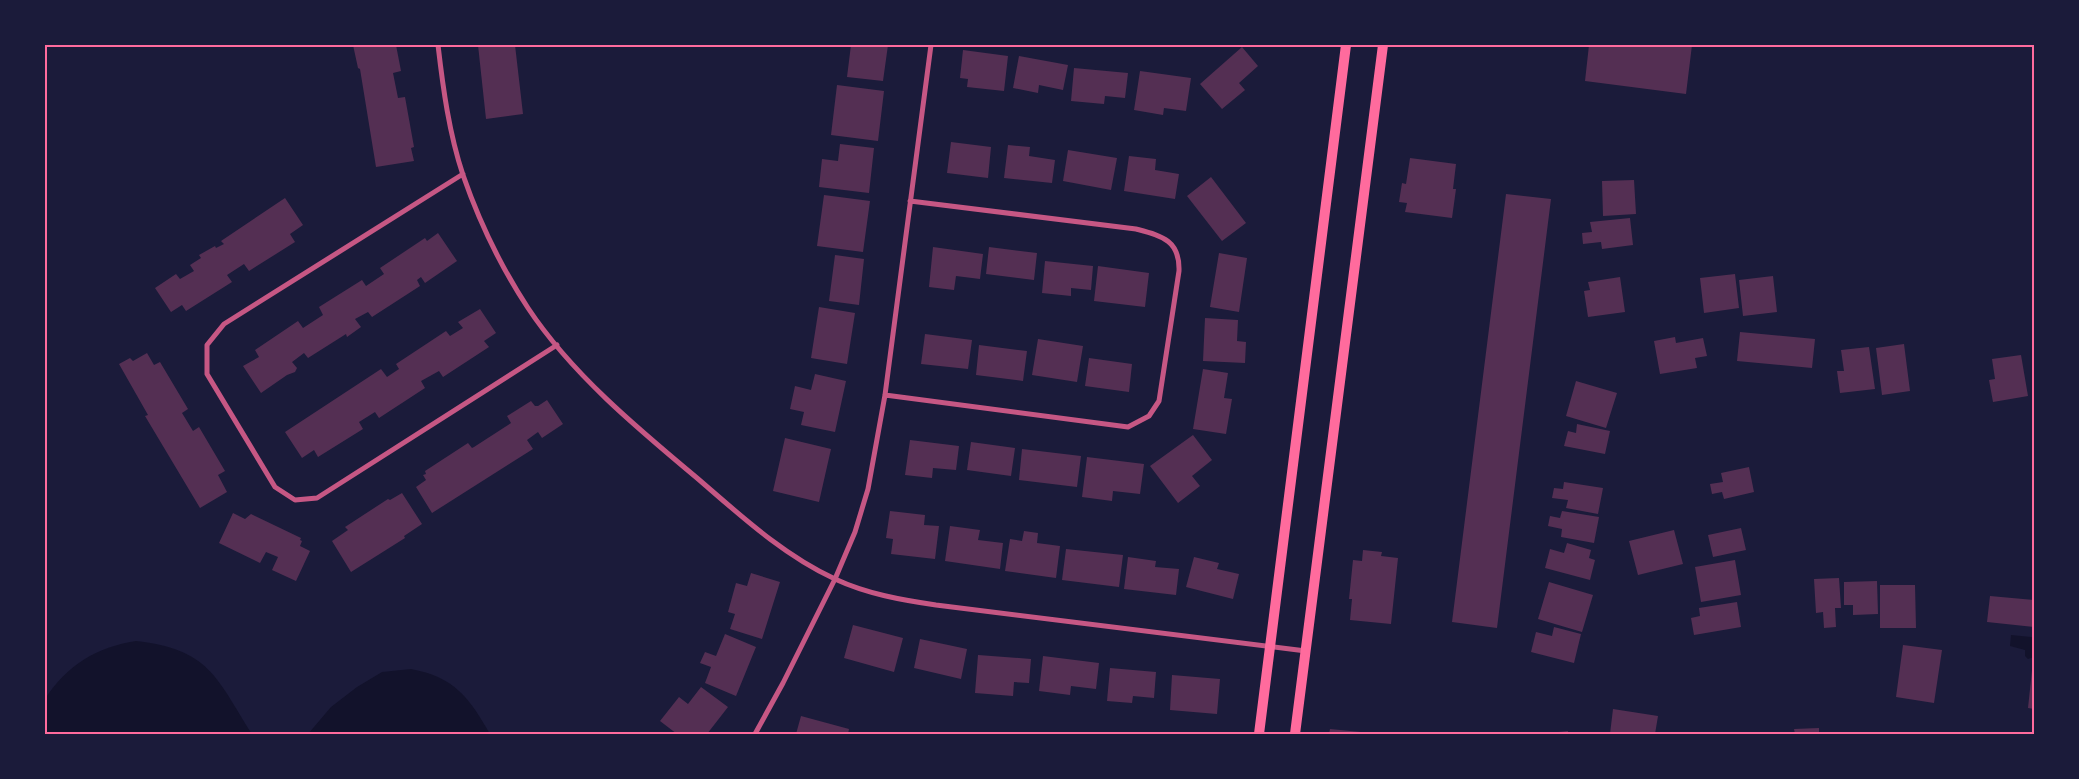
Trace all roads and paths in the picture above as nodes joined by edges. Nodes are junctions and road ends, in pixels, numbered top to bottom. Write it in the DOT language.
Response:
graph roads {
  1 [pos="438,45"];
  2 [pos="931,45"];
  3 [pos="1346,45"];
  4 [pos="1383,45"];
  5 [pos="463,174"];
  6 [pos="910,201"];
  7 [pos="557,344"];
  8 [pos="885,395"];
  9 [pos="836,580"];
  10 [pos="1271,645"];
  11 [pos="1306,651"];
  12 [pos="755,734"];
  13 [pos="1259,734"];
  14 [pos="1296,734"];
  1 -- 5 [label="street"];
  2 -- 6 [label="street"];
  3 -- 10 [label="main road"];
  4 -- 11 [label="main road"];
  5 -- 7 [label="street"];
  5 -- 7 [label="street"];
  6 -- 8 [label="street"];
  6 -- 8 [label="street"];
  7 -- 9 [label="street"];
  8 -- 9 [label="street"];
  9 -- 10 [label="street"];
  9 -- 12 [label="street"];
  10 -- 11 [label="street"];
  10 -- 13 [label="main road"];
  11 -- 14 [label="main road"];
}
